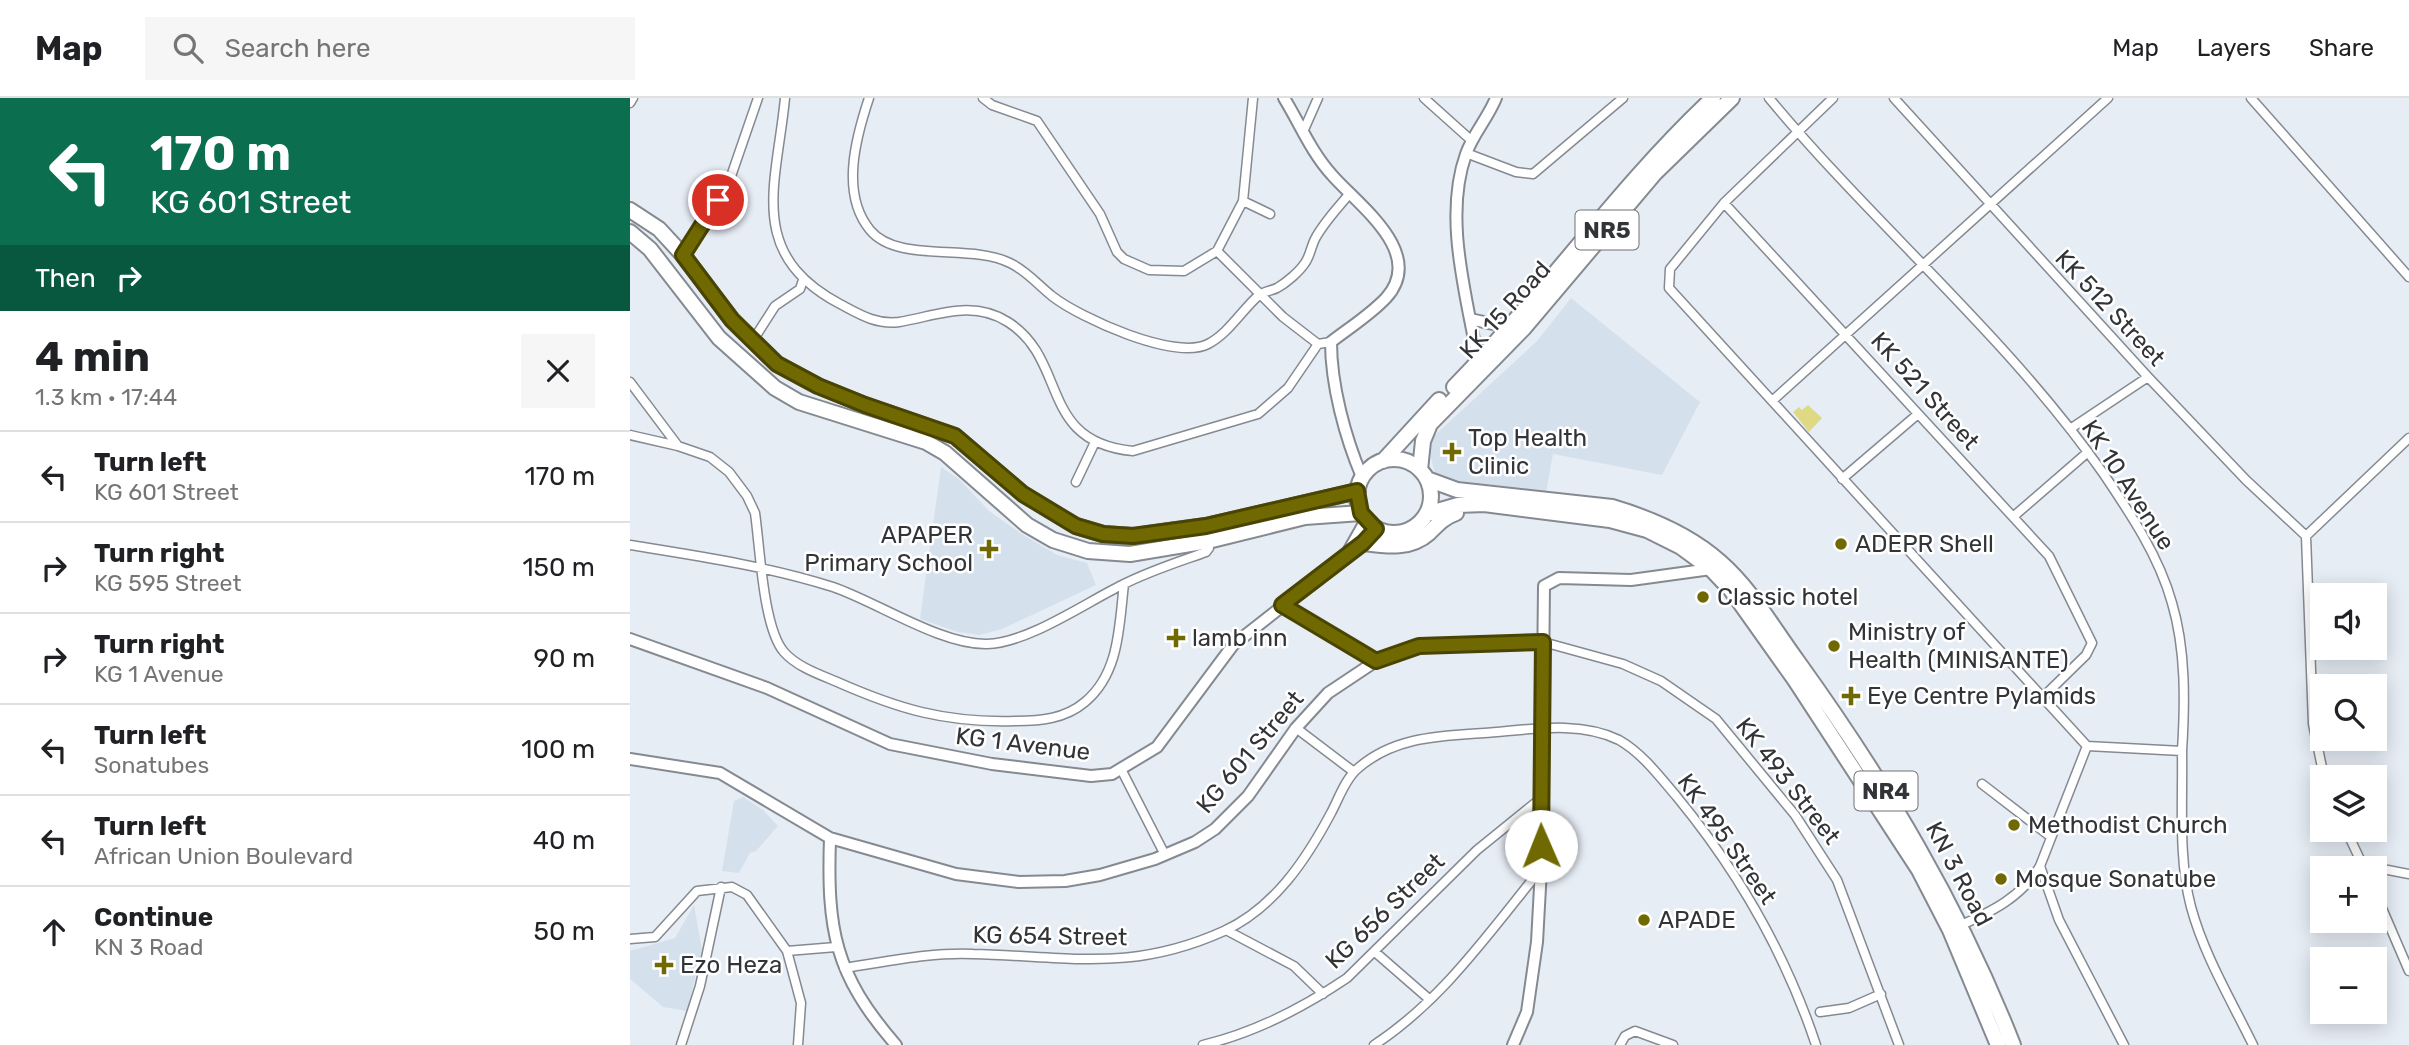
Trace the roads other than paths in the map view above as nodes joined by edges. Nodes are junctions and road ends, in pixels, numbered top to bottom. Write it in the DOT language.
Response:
graph roads {
  1 [pos="633,98"];
  2 [pos="758,98"];
  3 [pos="785,98"];
  4 [pos="869,98"];
  5 [pos="983,98"];
  6 [pos="1253,98"];
  7 [pos="1284,98"];
  8 [pos="1318,98"];
  9 [pos="1424,98"];
  10 [pos="1496,98"];
  11 [pos="1623,98"];
  12 [pos="1713,98"];
  13 [pos="1732,98"];
  14 [pos="1769,98"];
  15 [pos="1833,98"];
  16 [pos="1894,98"];
  17 [pos="2250,98"];
  18 [pos="2104,99"];
  19 [pos="630,103"];
  20 [pos="1303,132"];
  21 [pos="1797,132"];
  22 [pos="1472,141"];
  23 [pos="1466,153"];
  24 [pos="1350,193"];
  25 [pos="1243,201"];
  26 [pos="1724,203"];
  27 [pos="1990,206"];
  28 [pos="630,210"];
  29 [pos="1269,214"];
  30 [pos="630,232"];
  31 [pos="1217,251"];
  32 [pos="683,255"];
  33 [pos="1926,265"];
  34 [pos="2409,276"];
  35 [pos="803,280"];
  36 [pos="1261,294"];
  37 [pos="1470,319"];
  38 [pos="1511,323"];
  39 [pos="1846,333"];
  40 [pos="752,342"];
  41 [pos="1331,342"];
  42 [pos="1318,344"];
  43 [pos="1478,361"];
  44 [pos="2148,377"];
  45 [pos="630,382"];
  46 [pos="1772,401"];
  47 [pos="1918,414"];
  48 [pos="2070,429"];
  49 [pos="630,435"];
  50 [pos="2409,438"];
  51 [pos="1095,442"];
  52 [pos="678,446"];
  53 [pos="2088,452"];
  54 [pos="1383,461"];
  55 [pos="1424,475"];
  56 [pos="1842,479"];
  57 [pos="1076,482"];
  58 [pos="1360,484"];
  59 [pos="1487,501"];
  60 [pos="1304,510"];
  61 [pos="1427,514"];
  62 [pos="2014,516"];
  63 [pos="1368,521"];
  64 [pos="1207,533"];
  65 [pos="2306,536"];
  66 [pos="1363,543"];
  67 [pos="630,545"];
  68 [pos="1694,556"];
  69 [pos="1342,558"];
  70 [pos="1715,566"];
  71 [pos="763,568"];
  72 [pos="1677,575"];
  73 [pos="1124,583"];
  74 [pos="1282,605"];
  75 [pos="630,639"];
  76 [pos="1543,642"];
  77 [pos="1376,661"];
  78 [pos="2042,698"];
  79 [pos="1296,727"];
  80 [pos="1542,729"];
  81 [pos="2087,746"];
  82 [pos="2182,751"];
  83 [pos="630,759"];
  84 [pos="2322,765"];
  85 [pos="1121,769"];
  86 [pos="1354,772"];
  87 [pos="1982,784"];
  88 [pos="1540,799"];
  89 [pos="2051,837"];
  90 [pos="830,838"];
  91 [pos="1165,855"];
  92 [pos="2040,866"];
  93 [pos="1542,869"];
  94 [pos="2387,870"];
  95 [pos="2409,874"];
  96 [pos="721,887"];
  97 [pos="2387,920"];
  98 [pos="1956,927"];
  99 [pos="1227,930"];
  100 [pos="630,939"];
  101 [pos="835,947"];
  102 [pos="787,951"];
  103 [pos="1375,952"];
  104 [pos="844,968"];
  105 [pos="2409,971"];
  106 [pos="1323,994"];
  107 [pos="1881,994"];
  108 [pos="1429,999"];
  109 [pos="1821,1012"];
  110 [pos="681,1045"];
  111 [pos="798,1045"];
  112 [pos="896,1045"];
  113 [pos="1203,1045"];
  114 [pos="1374,1045"];
  115 [pos="1513,1045"];
  116 [pos="1620,1045"];
  117 [pos="1673,1045"];
  118 [pos="1816,1045"];
  119 [pos="1899,1045"];
  120 [pos="1997,1045"];
  121 [pos="2013,1045"];
  122 [pos="2124,1045"];
  123 [pos="2253,1045"];
  1 -- 19 [label="street"];
  2 -- 32 [label="street"];
  3 -- 35 [label="street"];
  4 -- 36 [label="street"];
  5 -- 31 [label="street"];
  6 -- 25 [label="street"];
  7 -- 20 [label="street"];
  8 -- 20 [label="street"];
  9 -- 22 [label="street"];
  10 -- 22 [label="street"];
  11 -- 23 [label="street"];
  12 -- 38 [label="highway, KK 15 Road / NR5"];
  13 -- 55 [label="highway, KK 15 Road / NR5"];
  14 -- 21 [label="street, KK 10 Avenue"];
  15 -- 21 [label="street"];
  16 -- 27 [label="street, KK 512 Street"];
  17 -- 34 [label="street"];
  18 -- 27 [label="street"];
  20 -- 24 [label="street"];
  21 -- 26 [label="street"];
  21 -- 33 [label="street, KK 10 Avenue"];
  22 -- 23 [label="street"];
  23 -- 37 [label="street"];
  24 -- 36 [label="street"];
  24 -- 41 [label="street"];
  25 -- 29 [label="street"];
  25 -- 31 [label="street"];
  26 -- 39 [label="street, KK 521 Street"];
  26 -- 46 [label="street"];
  27 -- 33 [label="street"];
  27 -- 44 [label="street, KK 512 Street"];
  28 -- 32 [label="highway"];
  30 -- 64 [label="highway"];
  31 -- 36 [label="street"];
  32 -- 40 [label="highway"];
  33 -- 39 [label="street"];
  33 -- 48 [label="street, KK 10 Avenue"];
  35 -- 40 [label="street"];
  35 -- 51 [label="street"];
  36 -- 42 [label="street"];
  37 -- 38 [label="street"];
  37 -- 43 [label="street"];
  38 -- 43 [label="highway, KK 15 Road / NR5"];
  39 -- 46 [label="street"];
  39 -- 47 [label="street, KK 521 Street"];
  40 -- 64 [label="highway"];
  41 -- 42 [label="street"];
  41 -- 58 [label="street"];
  42 -- 51 [label="street"];
  43 -- 54 [label="highway, KK 15 Road / NR5"];
  44 -- 48 [label="street"];
  44 -- 65 [label="street, KK 512 Street"];
  45 -- 52 [label="street"];
  46 -- 56 [label="street"];
  47 -- 56 [label="street"];
  47 -- 62 [label="street, KK 521 Street"];
  48 -- 53 [label="street, KK 10 Avenue"];
  49 -- 52 [label="street"];
  50 -- 65 [label="street"];
  51 -- 57 [label="street"];
  52 -- 71 [label="street"];
  53 -- 62 [label="street"];
  53 -- 82 [label="street, KK 10 Avenue"];
  54 -- 55 [label="highway"];
  54 -- 58 [label="highway"];
  55 -- 59 [label="highway"];
  55 -- 61 [label="highway"];
  56 -- 78 [label="street"];
  58 -- 60 [label="highway"];
  58 -- 63 [label="highway"];
  59 -- 61 [label="highway"];
  59 -- 66 [label="highway"];
  59 -- 68 [label="highway, KN 3 Road / NR4"];
  59 -- 70 [label="highway, KN 3 Road"];
  60 -- 63 [label="highway"];
  60 -- 64 [label="highway"];
  61 -- 63 [label="highway"];
  62 -- 78 [label="street, KK 521 Street"];
  63 -- 66 [label="street, KG 1 Avenue"];
  63 -- 69 [label="street, KG 1 Avenue"];
  64 -- 73 [label="street"];
  65 -- 84 [label="street"];
  66 -- 69 [label="street, KG 1 Avenue"];
  67 -- 71 [label="street"];
  68 -- 70 [label="highway, KN 3 Road / NR4"];
  68 -- 72 [label="street"];
  69 -- 74 [label="street, KG 1 Avenue"];
  70 -- 72 [label="street"];
  70 -- 98 [label="highway, KN 3 Road / NR4"];
  71 -- 73 [label="street"];
  71 -- 73 [label="street"];
  72 -- 76 [label="street"];
  74 -- 77 [label="street"];
  74 -- 85 [label="street, KG 1 Avenue"];
  75 -- 85 [label="street, KG 1 Avenue"];
  76 -- 77 [label="street, KG 601 Street"];
  76 -- 80 [label="street"];
  76 -- 107 [label="street, KK 493 Street"];
  77 -- 79 [label="street, KG 601 Street"];
  78 -- 81 [label="street"];
  79 -- 86 [label="street"];
  79 -- 91 [label="street, KG 601 Street"];
  80 -- 86 [label="street, KG 654 Street"];
  80 -- 88 [label="street"];
  80 -- 118 [label="street, KK 495 Street"];
  81 -- 82 [label="street"];
  81 -- 89 [label="street"];
  82 -- 123 [label="street, KK 10 Avenue"];
  83 -- 90 [label="street, KG 601 Street"];
  85 -- 91 [label="street"];
  86 -- 99 [label="street, KG 654 Street"];
  87 -- 89 [label="street"];
  88 -- 93 [label="street"];
  88 -- 103 [label="street, KG 656 Street"];
  89 -- 92 [label="street"];
  90 -- 91 [label="street, KG 601 Street"];
  90 -- 101 [label="street"];
  92 -- 98 [label="street"];
  92 -- 122 [label="street"];
  93 -- 108 [label="street"];
  93 -- 115 [label="street"];
  94 -- 95 [label="street"];
  96 -- 100 [label="street"];
  96 -- 102 [label="street"];
  96 -- 110 [label="street"];
  97 -- 105 [label="street"];
  98 -- 120 [label="highway, KN 3 Road / NR4"];
  98 -- 121 [label="highway, KN 3 Road / NR4"];
  99 -- 104 [label="street, KG 654 Street"];
  99 -- 106 [label="street"];
  101 -- 102 [label="street"];
  101 -- 104 [label="street"];
  102 -- 111 [label="street"];
  103 -- 106 [label="street, KG 656 Street"];
  103 -- 108 [label="street"];
  104 -- 112 [label="street"];
  106 -- 113 [label="street, KG 656 Street"];
  107 -- 109 [label="street"];
  107 -- 119 [label="street, KK 493 Street"];
  108 -- 114 [label="street"];
  116 -- 117 [label="street"];
}
